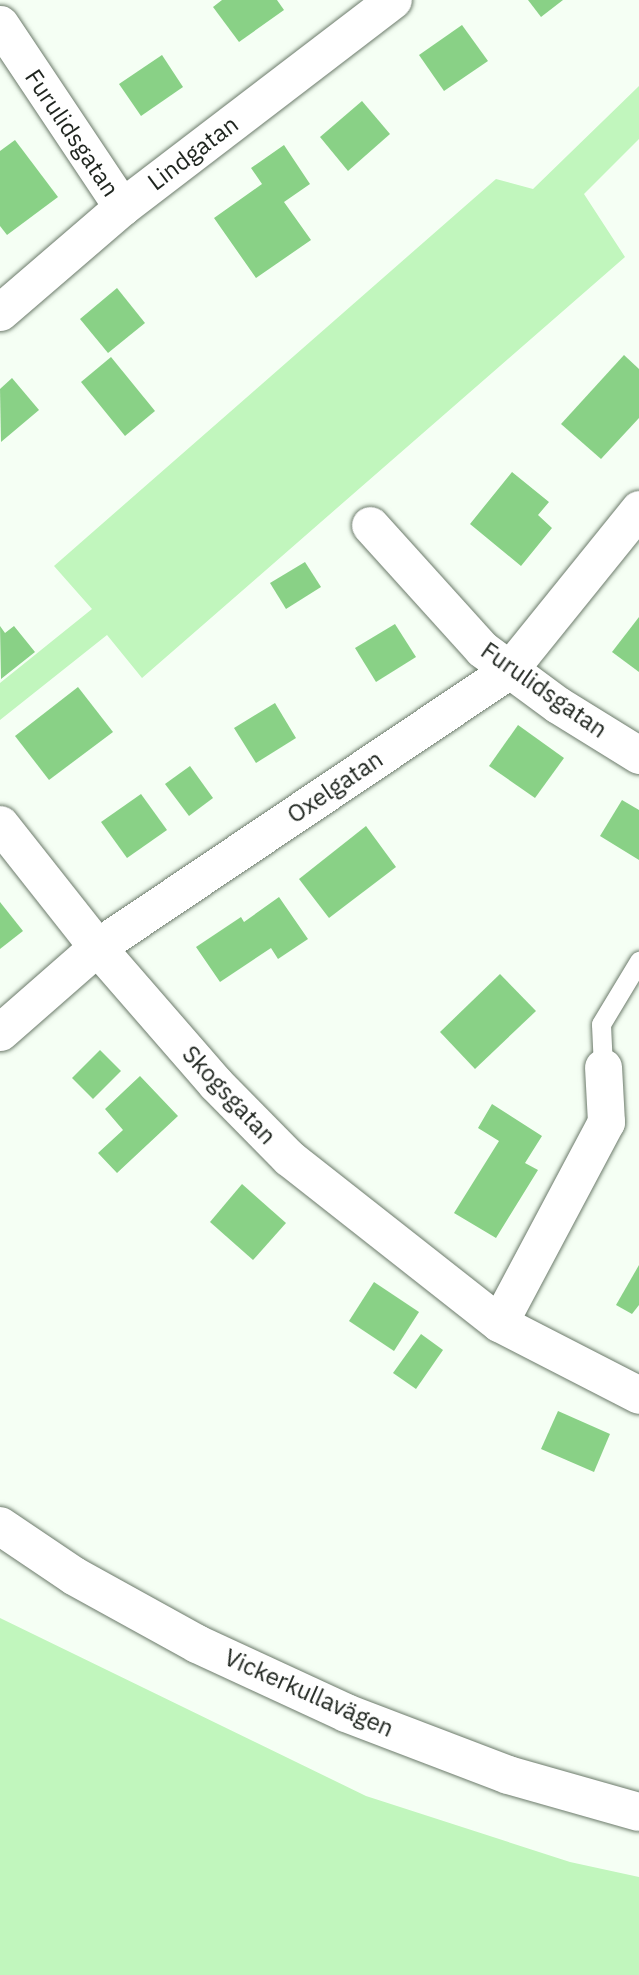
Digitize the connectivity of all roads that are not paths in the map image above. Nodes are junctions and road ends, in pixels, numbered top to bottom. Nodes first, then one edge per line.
1 (393, 0) edge
2 (0, 24) edge
3 (122, 207) junction
4 (0, 312) edge
5 (639, 509) edge
6 (370, 526) dead end
7 (509, 670) junction
8 (639, 755) edge
9 (0, 824) edge
10 (97, 947) junction
11 (639, 961) edge
12 (0, 1032) edge
13 (603, 1067) joint
14 (499, 1323) junction
15 (639, 1395) edge
16 (0, 1526) edge
17 (639, 1812) edge

1 - 3 street, Lindgatan
2 - 3 street, Furulidsgatan
3 - 4 street, Lindgatan
5 - 7 street, Oxelgatan
6 - 7 street, Furulidsgatan
7 - 8 street, Furulidsgatan
7 - 10 street, Oxelgatan
9 - 10 street, Skogsgatan
10 - 12 street, Oxelgatan
10 - 14 street, Skogsgatan
11 - 13 lane
13 - 14 street
14 - 15 street, Skogsgatan
16 - 17 main road, Vickerkullavägen

